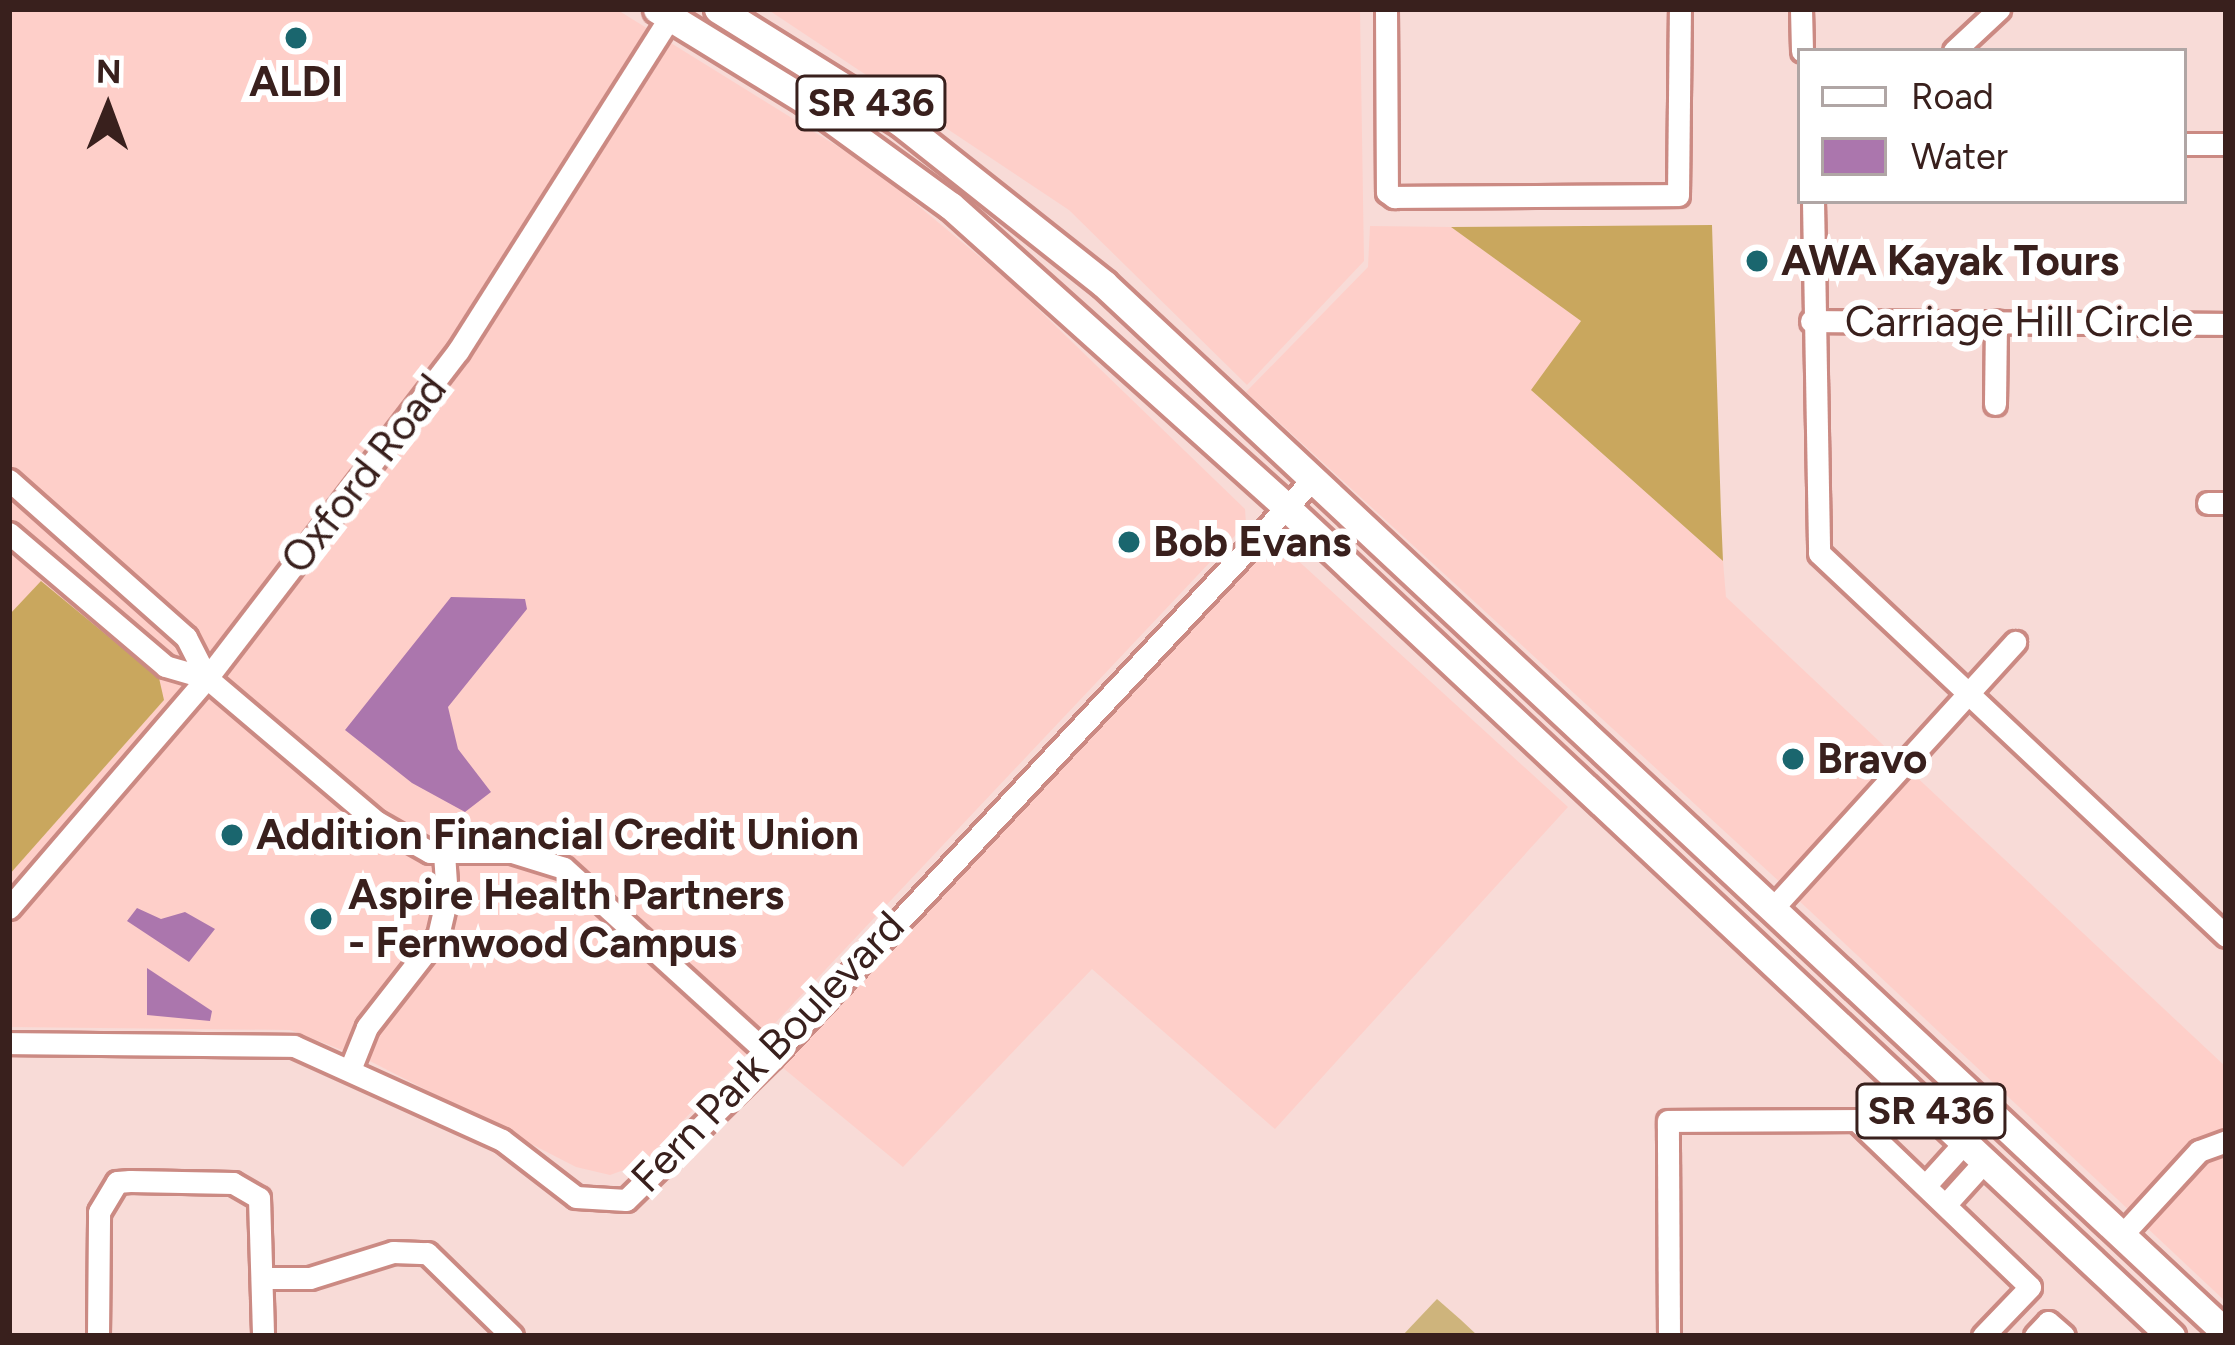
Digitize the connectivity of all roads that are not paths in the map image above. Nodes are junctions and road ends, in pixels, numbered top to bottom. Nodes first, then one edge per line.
1 (718, 9) edge
2 (1386, 9) edge
3 (1680, 9) edge
4 (1802, 9) edge
5 (1999, 9) edge
6 (667, 11) edge
7 (1802, 48) edge
8 (1957, 48) edge
9 (2187, 144) edge
10 (2226, 144) edge
11 (1813, 204) edge
12 (951, 206) junction
13 (1016, 209) junction
14 (997, 248) junction
15 (1082, 266) junction
16 (1811, 321) junction
17 (1996, 322) junction
18 (2226, 324) edge
19 (1995, 404) dead end
20 (1314, 478) junction
21 (9, 480) edge
22 (1286, 507) junction
23 (68, 532) junction
24 (9, 533) edge
25 (44, 563) junction
26 (2015, 642) dead end
27 (206, 677) junction
28 (1969, 693) junction
29 (444, 853) junction
30 (1702, 899) junction
31 (9, 908) edge
32 (1772, 908) junction
33 (2226, 936) edge
34 (1818, 950) junction
35 (1760, 951) junction
36 (9, 1043) edge
37 (772, 1057) junction
38 (351, 1067) junction
39 (2226, 1142) edge
40 (1974, 1152) junction
41 (1926, 1185) junction
42 (1946, 1204) junction
43 (2122, 1235) junction
44 (264, 1278) junction
45 (2030, 1287) junction
46 (2049, 1331) edge
47 (2226, 1333) edge
48 (98, 1336) edge
49 (263, 1336) edge
50 (512, 1336) edge
51 (1669, 1336) edge
52 (1983, 1336) edge
53 (2171, 1336) edge

1 - 13 main road, SR 436
2 - 3 street
4 - 7 street
5 - 8 street
6 - 12 main road, SR 436
6 - 27 street, Oxford Road
9 - 10 street
11 - 16 street
12 - 13 main road
12 - 14 main road, SR 436
13 - 15 main road, SR 436
14 - 15 main road
14 - 22 main road, SR 436
15 - 20 main road, SR 436
16 - 17 street, Carriage Hill Circle
16 - 28 street
17 - 18 street, Carriage Hill Circle
17 - 19 street
20 - 22 street, Fern Park Boulevard
20 - 32 main road, SR 436
21 - 23 street
22 - 30 main road, SR 436
22 - 37 street, Fern Park Boulevard
23 - 25 street
23 - 27 street
24 - 25 street
25 - 27 street
26 - 28 street
27 - 29 street
27 - 31 street, Oxford Road
28 - 32 street
28 - 33 street
29 - 37 street
29 - 38 street
30 - 32 main road
30 - 35 main road, SR 436
32 - 34 main road, SR 436
34 - 35 main road
34 - 43 main road, SR 436
35 - 40 main road, SR 436
36 - 38 street, Fern Park Boulevard
37 - 38 street, Fern Park Boulevard
39 - 43 street
40 - 41 street
40 - 42 street
40 - 53 main road, SR 436
41 - 42 street
41 - 51 street
42 - 45 street
43 - 47 main road, SR 436
44 - 48 street
44 - 49 street
44 - 50 street
45 - 46 street
45 - 52 street

